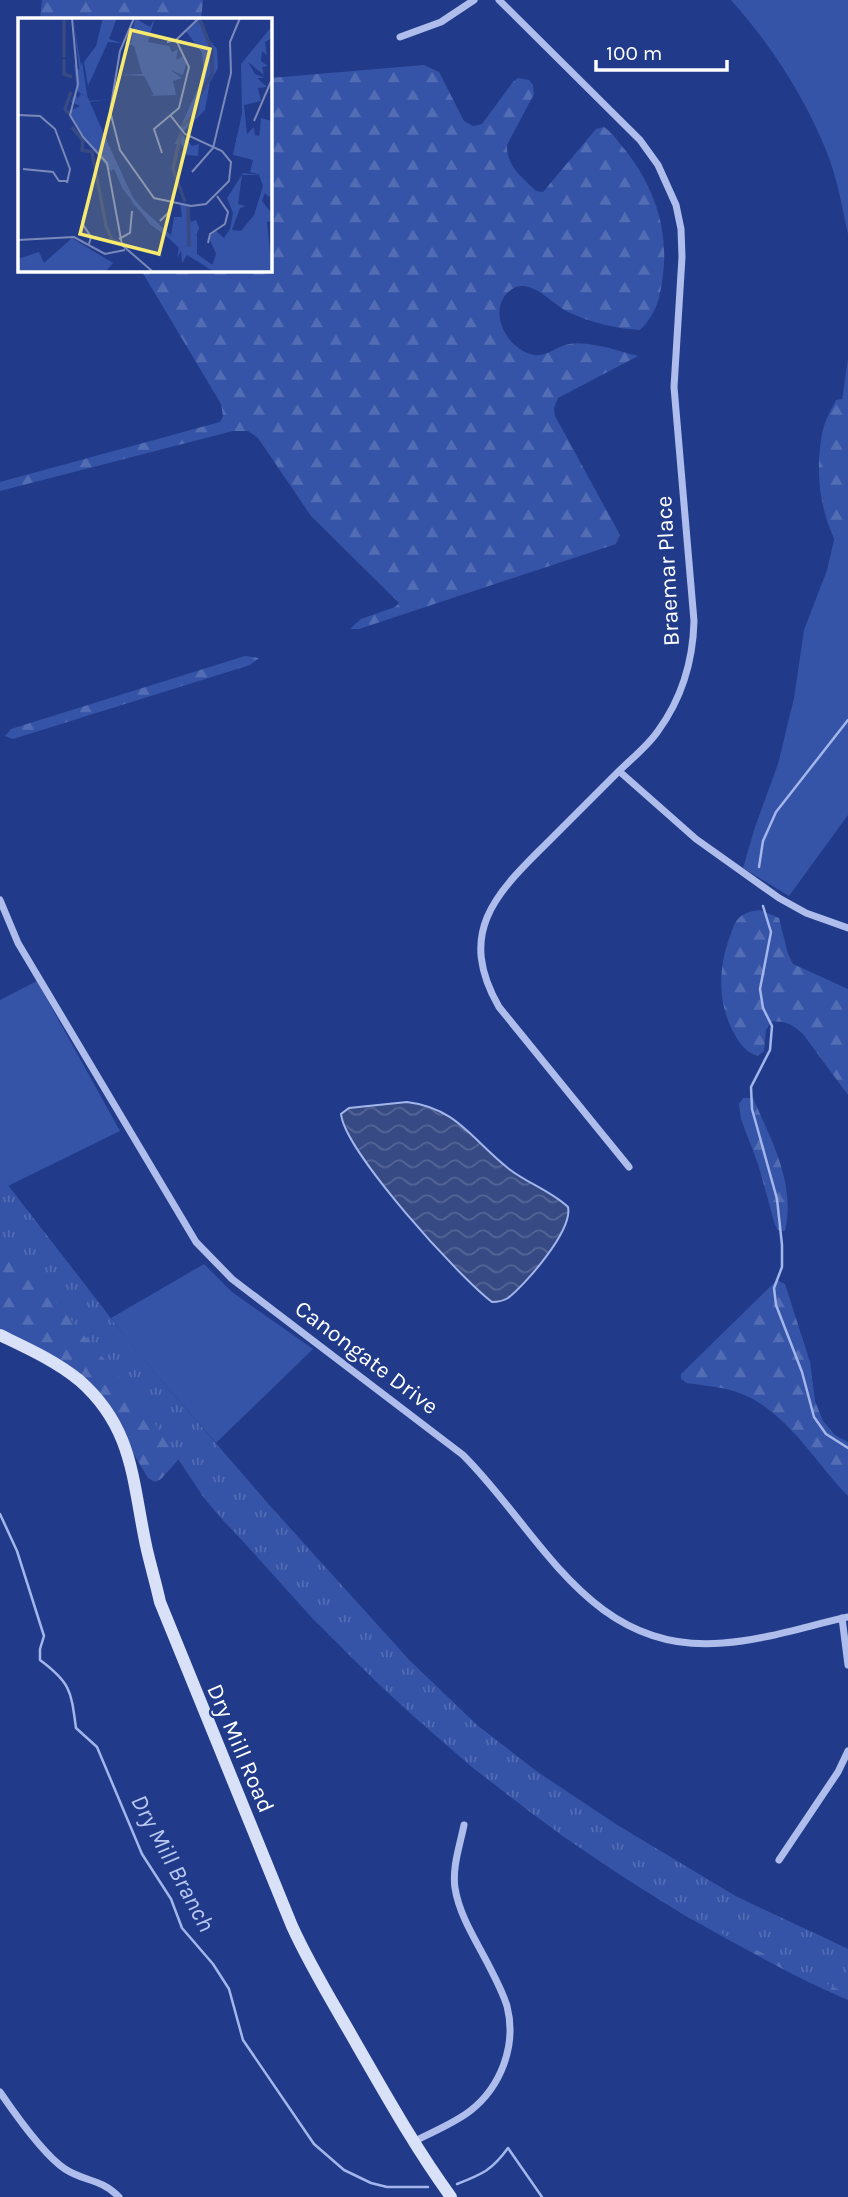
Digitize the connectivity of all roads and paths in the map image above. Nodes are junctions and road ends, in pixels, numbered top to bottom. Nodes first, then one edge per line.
1 (474, 0) edge
2 (499, 0) edge
3 (400, 37) dead end
4 (620, 771) junction
5 (0, 900) edge
6 (848, 928) edge
7 (629, 1167) dead end
8 (0, 1335) edge
9 (845, 1618) edge
10 (848, 1665) edge
11 (848, 1751) edge
12 (464, 1825) dead end
13 (779, 1860) dead end
14 (0, 2092) edge
15 (413, 2142) junction
16 (119, 2197) edge
17 (451, 2197) edge

1 - 3 street
2 - 4 street, Braemar Place
4 - 6 street
4 - 7 street, Braemar Place
5 - 9 street, Canongate Drive
8 - 15 street, Dry Mill Road
9 - 10 street
11 - 13 street
12 - 15 street
14 - 16 street
15 - 17 street, Dry Mill Road

